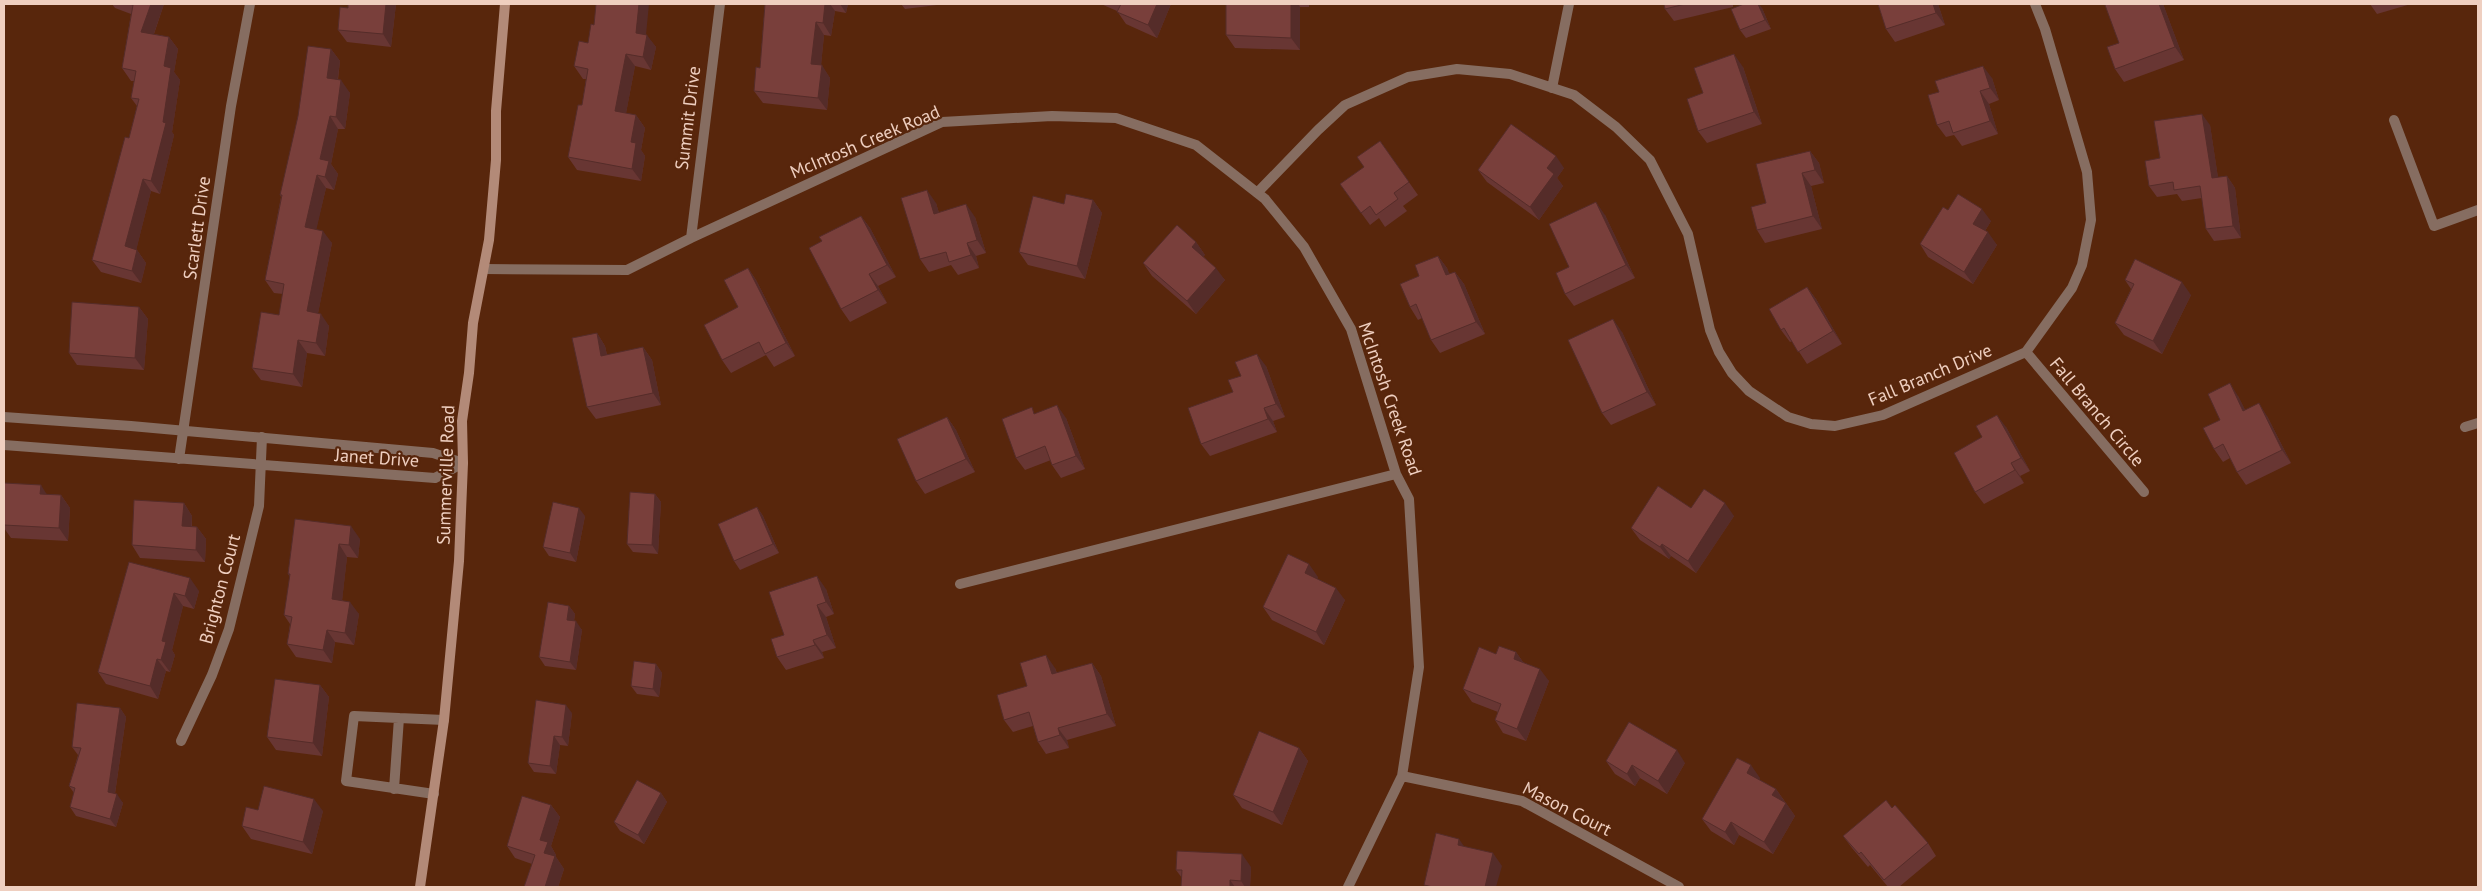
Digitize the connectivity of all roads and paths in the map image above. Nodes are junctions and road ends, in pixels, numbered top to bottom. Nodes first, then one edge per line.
1 (250, 4) edge
2 (505, 4) edge
3 (720, 4) edge
4 (1569, 4) edge
5 (2035, 4) edge
6 (1552, 88) junction
7 (2394, 120) dead end
8 (1258, 193) junction
9 (2478, 210) edge
10 (691, 238) junction
11 (484, 269) junction
12 (2026, 352) junction
13 (4, 417) edge
14 (2478, 423) edge
15 (2465, 427) dead end
16 (183, 431) junction
17 (262, 437) junction
18 (4, 445) edge
19 (179, 458) junction
20 (463, 463) junction
21 (260, 466) junction
22 (1396, 474) junction
23 (2144, 492) dead end
24 (960, 584) dead end
25 (399, 718) junction
26 (444, 720) junction
27 (181, 741) dead end
28 (1402, 776) junction
29 (394, 789) junction
30 (434, 794) junction
31 (420, 887) edge
32 (1348, 887) edge
33 (1679, 887) edge

1 - 16 street, Scarlett Drive
2 - 11 main road, Summerville Road
3 - 10 street, Summit Drive
4 - 6 street
5 - 12 street
6 - 8 street, Fall Branch Drive
6 - 12 street, Fall Branch Drive
7 - 9 street
8 - 10 street, McIntosh Creek Road
8 - 22 street, McIntosh Creek Road
10 - 11 street, McIntosh Creek Road
11 - 20 main road, Summerville Road
12 - 23 street, Fall Branch Circle
13 - 16 street, Janet Drive
14 - 15 street
16 - 17 street, Janet Drive
16 - 19 street, Scarlett Drive
17 - 20 street, Janet Drive
17 - 21 street, Brighton Court
18 - 19 street, Janet Drive
19 - 21 street, Janet Drive
20 - 21 street, Janet Drive
20 - 26 main road, Summerville Road
21 - 27 street, Brighton Court
22 - 24 street
22 - 28 street, McIntosh Creek Road
25 - 26 street
25 - 29 street
25 - 29 street
26 - 30 main road, Summerville Road
28 - 32 street, McIntosh Creek Road
28 - 33 street, Mason Court
29 - 30 street
30 - 31 main road, Summerville Road

